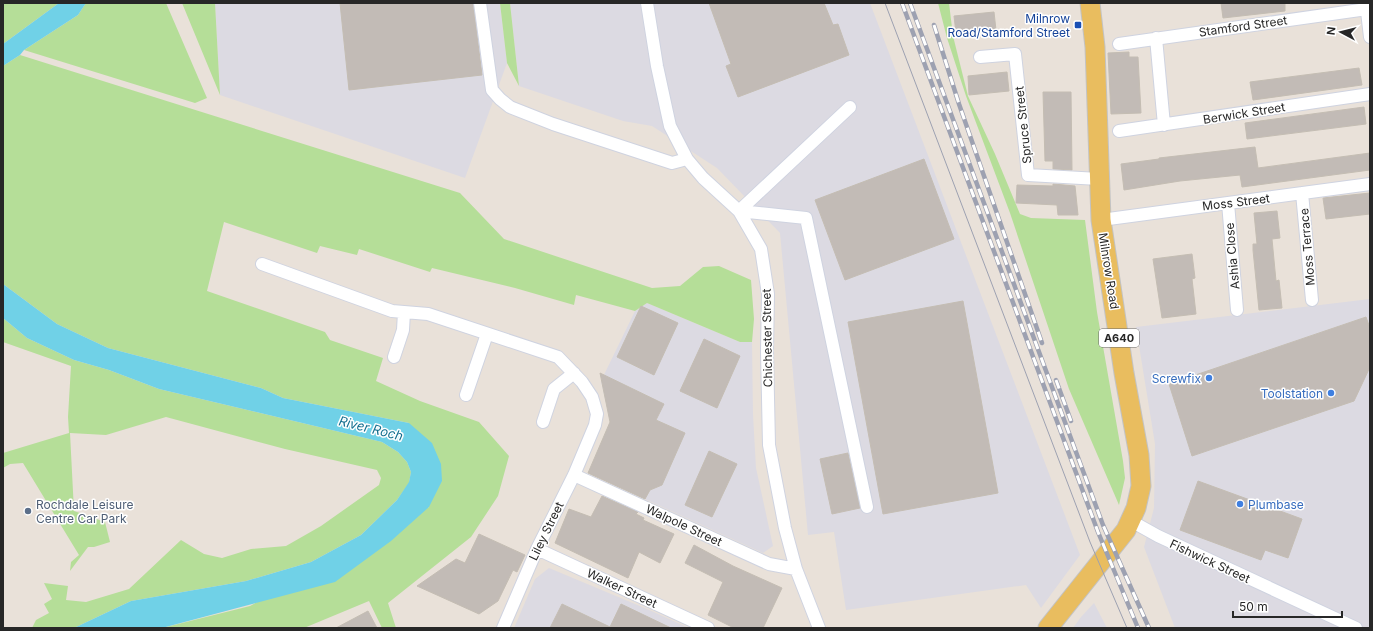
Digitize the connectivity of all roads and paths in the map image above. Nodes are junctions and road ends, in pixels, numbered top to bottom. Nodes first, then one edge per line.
1 (480, 3) edge
2 (647, 3) edge
3 (1090, 3) edge
4 (1367, 6) edge
5 (1370, 37) edge
6 (1156, 38) junction
7 (1119, 44) dead end
8 (980, 57) dead end
9 (1370, 94) edge
10 (850, 106) dead end
11 (1164, 125) junction
12 (1119, 131) dead end
13 (687, 158) junction
14 (1099, 179) junction
15 (1370, 184) edge
16 (1302, 193) junction
17 (1228, 203) junction
18 (739, 211) junction
19 (1101, 220) junction
20 (262, 264) dead end
21 (1312, 300) dead end
22 (1237, 310) dead end
23 (404, 312) junction
24 (487, 334) junction
25 (394, 357) dead end
26 (574, 373) junction
27 (466, 395) dead end
28 (543, 422) dead end
29 (574, 475) junction
30 (866, 507) dead end
31 (1131, 521) junction
32 (537, 549) junction
33 (796, 569) junction
34 (503, 628) edge
35 (708, 628) edge
36 (819, 628) edge
37 (1048, 628) edge
38 (1356, 628) edge

1 - 13 street
2 - 13 street, Chichester Street
3 - 14 main road, Milnrow Road / A640
4 - 5 street
4 - 6 street, Stamford Street
6 - 7 street, Stamford Street
6 - 11 street
8 - 14 street, Spruce Street
9 - 11 street, Berwick Street
10 - 18 street
11 - 12 street, Berwick Street
13 - 18 street, Chichester Street
14 - 19 main road, Milnrow Road / A640
15 - 16 street, Moss Street
16 - 17 street, Moss Street
16 - 21 street, Moss Terrace
17 - 19 street, Moss Street
17 - 22 street, Ashia Close
18 - 30 street
18 - 33 street, Chichester Street
19 - 31 main road, Milnrow Road / A640
20 - 23 street, Liley Street
23 - 24 street, Liley Street
23 - 25 street
24 - 26 street, Liley Street
24 - 27 street
26 - 28 street
26 - 29 street, Liley Street
29 - 32 street, Liley Street
29 - 33 street, Walpole Street
31 - 37 main road, Milnrow Road / A640
31 - 38 street, Fishwick Street
32 - 34 street, Liley Street
32 - 35 street, Walker Street
33 - 36 street, Chichester Street

